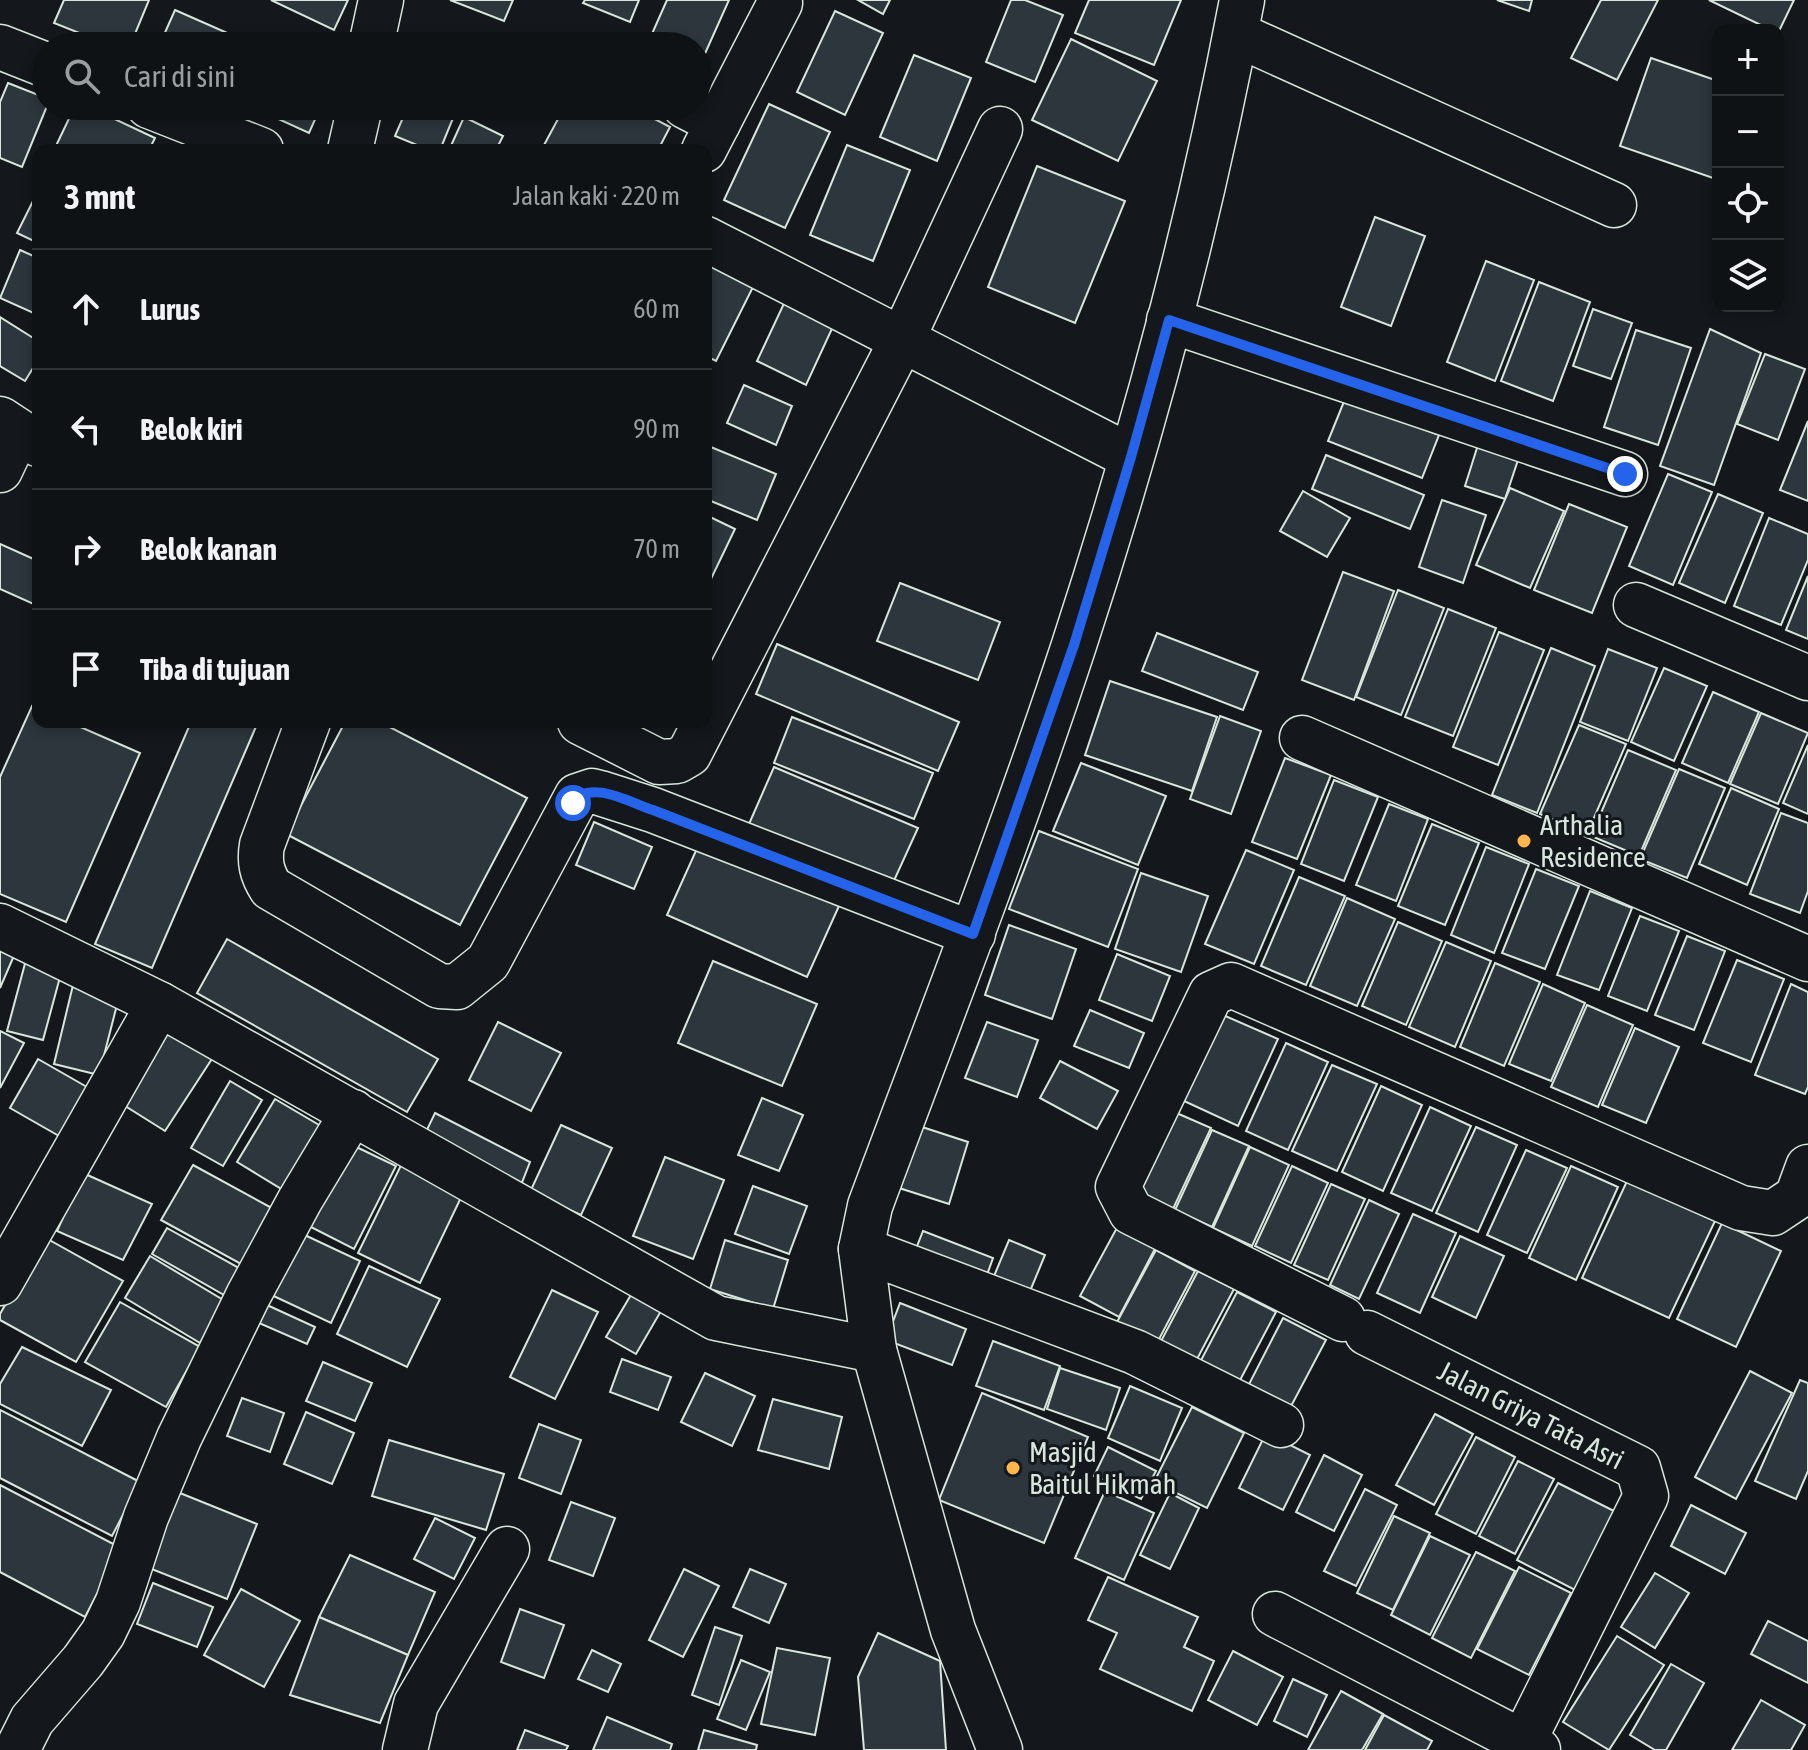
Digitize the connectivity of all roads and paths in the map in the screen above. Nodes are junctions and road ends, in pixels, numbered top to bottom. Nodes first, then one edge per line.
1 (381, 0) edge
2 (780, 3) dead end
3 (1239, 17) edge
4 (374, 32) edge
5 (0, 47) edge
6 (32, 60) edge
7 (712, 110) edge
8 (185, 120) edge
9 (357, 120) edge
10 (1000, 129) dead end
11 (246, 144) edge
12 (351, 144) edge
13 (1614, 205) dead end
14 (712, 242) edge
15 (1169, 320) junction
16 (902, 340) junction
17 (19, 432) edge
18 (1131, 457) junction
19 (0, 470) edge
20 (1625, 474) dead end
21 (1636, 605) dead end
22 (1808, 678) edge
23 (712, 709) edge
24 (306, 728) edge
25 (592, 728) edge
26 (702, 728) edge
27 (1302, 738) dead end
28 (0, 926) edge
29 (973, 934) junction
30 (1808, 959) edge
31 (159, 1004) junction
32 (353, 1112) junction
33 (1808, 1167) edge
34 (861, 1249) junction
35 (0, 1283) edge
36 (874, 1350) junction
37 (1281, 1425) dead end
38 (507, 1549) dead end
39 (1275, 1614) dead end
40 (1530, 1746) edge
41 (17, 1750) edge
42 (405, 1750) edge
43 (1000, 1750) edge

1 - 4 street
2 - 7 street
3 - 13 street
3 - 15 street
5 - 6 street
8 - 11 street
9 - 12 street
10 - 16 street
14 - 16 street
15 - 18 street
15 - 20 street
16 - 18 street
16 - 23 street
17 - 19 street
18 - 29 street
21 - 22 street
24 - 29 street
25 - 26 street
27 - 30 street
28 - 31 street
29 - 34 street
31 - 32 street
31 - 35 street
32 - 36 street
32 - 41 street
33 - 40 street, Jalan Griya Tata Asri
34 - 36 street
34 - 37 street
36 - 43 street
38 - 42 street
39 - 40 street, Jalan Griya Tata Asri

